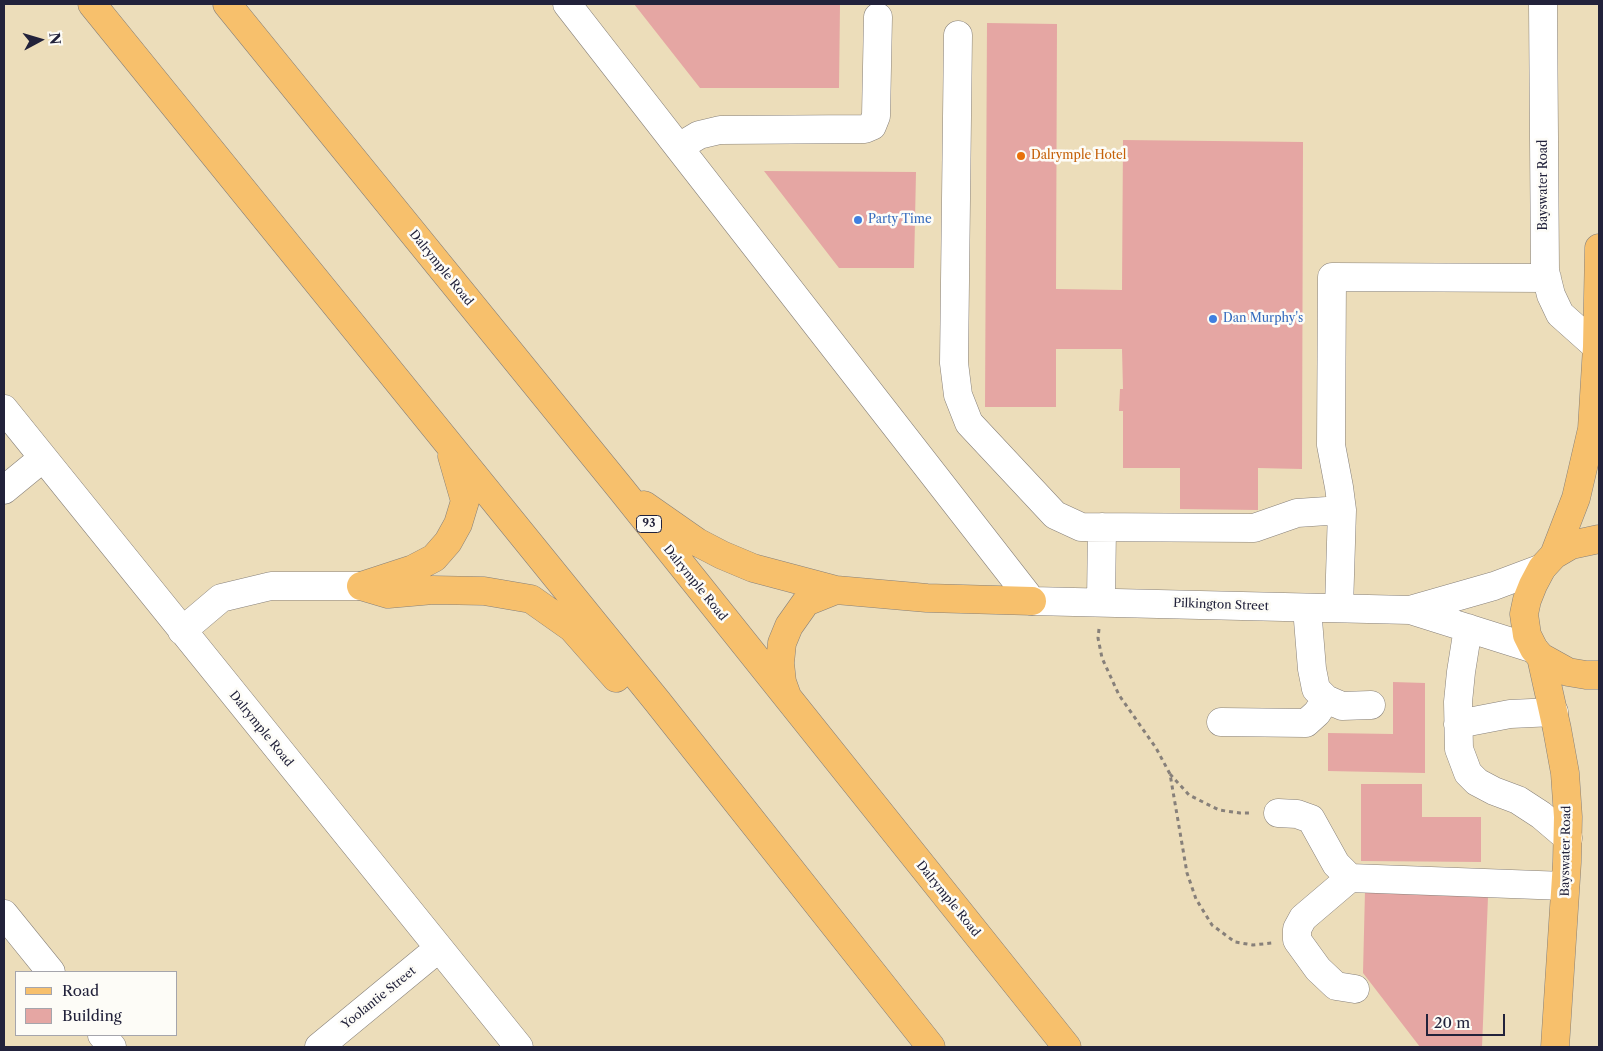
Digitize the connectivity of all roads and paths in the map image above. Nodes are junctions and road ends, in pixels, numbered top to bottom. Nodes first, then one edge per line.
1 (92, 4) edge
2 (227, 4) edge
3 (567, 4) edge
4 (1543, 4) edge
5 (878, 17) dead end
6 (958, 35) dead end
7 (679, 147) junction
8 (1599, 248) edge
9 (1546, 278) junction
10 (1597, 347) junction
11 (4, 409) edge
12 (448, 442) junction
13 (43, 458) junction
14 (620, 489) junction
15 (4, 490) edge
16 (1342, 510) junction
17 (1102, 527) junction
18 (1599, 539) edge
19 (1548, 561) junction
20 (361, 586) junction
21 (836, 590) junction
22 (1032, 601) junction
23 (1101, 602) junction
24 (1307, 608) junction
25 (1339, 608) junction
26 (1410, 610) junction
27 (1468, 628) junction
28 (182, 631) junction
29 (1537, 653) junction
30 (1599, 675) edge
31 (1326, 699) junction
32 (788, 700) junction
33 (657, 701) junction
34 (1372, 705) dead end
35 (1554, 712) junction
36 (1221, 722) dead end
37 (1458, 724) junction
38 (1170, 774) junction
39 (1278, 813) joint
40 (1568, 838) junction
41 (1350, 878) junction
42 (1565, 886) junction
43 (4, 914) edge
44 (1296, 929) junction
45 (439, 948) junction
46 (50, 971) edge
47 (1355, 989) dead end
48 (103, 1036) edge
49 (112, 1047) edge
50 (319, 1047) edge
51 (519, 1047) edge
52 (931, 1047) edge
53 (1067, 1047) edge
54 (1555, 1047) edge

1 - 12 main road
2 - 14 main road, Dalrymple Road / 93
3 - 7 street
4 - 9 street, Bayswater Road
5 - 7 street
6 - 17 street
7 - 22 street
8 - 10 main road
9 - 10 street, Bayswater Road
9 - 16 street
10 - 19 main road
11 - 13 street, Dalrymple Road
12 - 20 main road
12 - 33 main road
13 - 15 street
13 - 28 street, Dalrymple Road
14 - 21 main road
14 - 32 main road, Dalrymple Road / 93
16 - 17 street
16 - 25 street
17 - 23 street
18 - 19 main road
19 - 26 street, Pilkington Street
19 - 29 main road, Bayswater Road
20 - 28 street
20 - 33 main road
21 - 22 main road
21 - 32 main road
22 - 23 street, Pilkington Street
23 - 24 street, Pilkington Street
23 - 38 path
24 - 25 street, Pilkington Street
24 - 31 street
25 - 26 street, Pilkington Street
26 - 27 street, Pilkington Street
27 - 29 street, Pilkington Street
27 - 37 street
28 - 45 street, Dalrymple Road
29 - 30 main road
29 - 35 main road, Bayswater Road
31 - 34 street
31 - 36 street
32 - 53 main road, Dalrymple Road / 93
33 - 52 main road
35 - 37 street
35 - 40 main road, Bayswater Road
37 - 40 street
38 - 39 path
38 - 44 path
39 - 41 street
40 - 42 main road, Bayswater Road
41 - 42 street
41 - 44 street
42 - 54 main road, Bayswater Road
43 - 46 street
44 - 47 street
45 - 50 street, Yoolantie Street
45 - 51 street, Dalrymple Road
48 - 49 street

